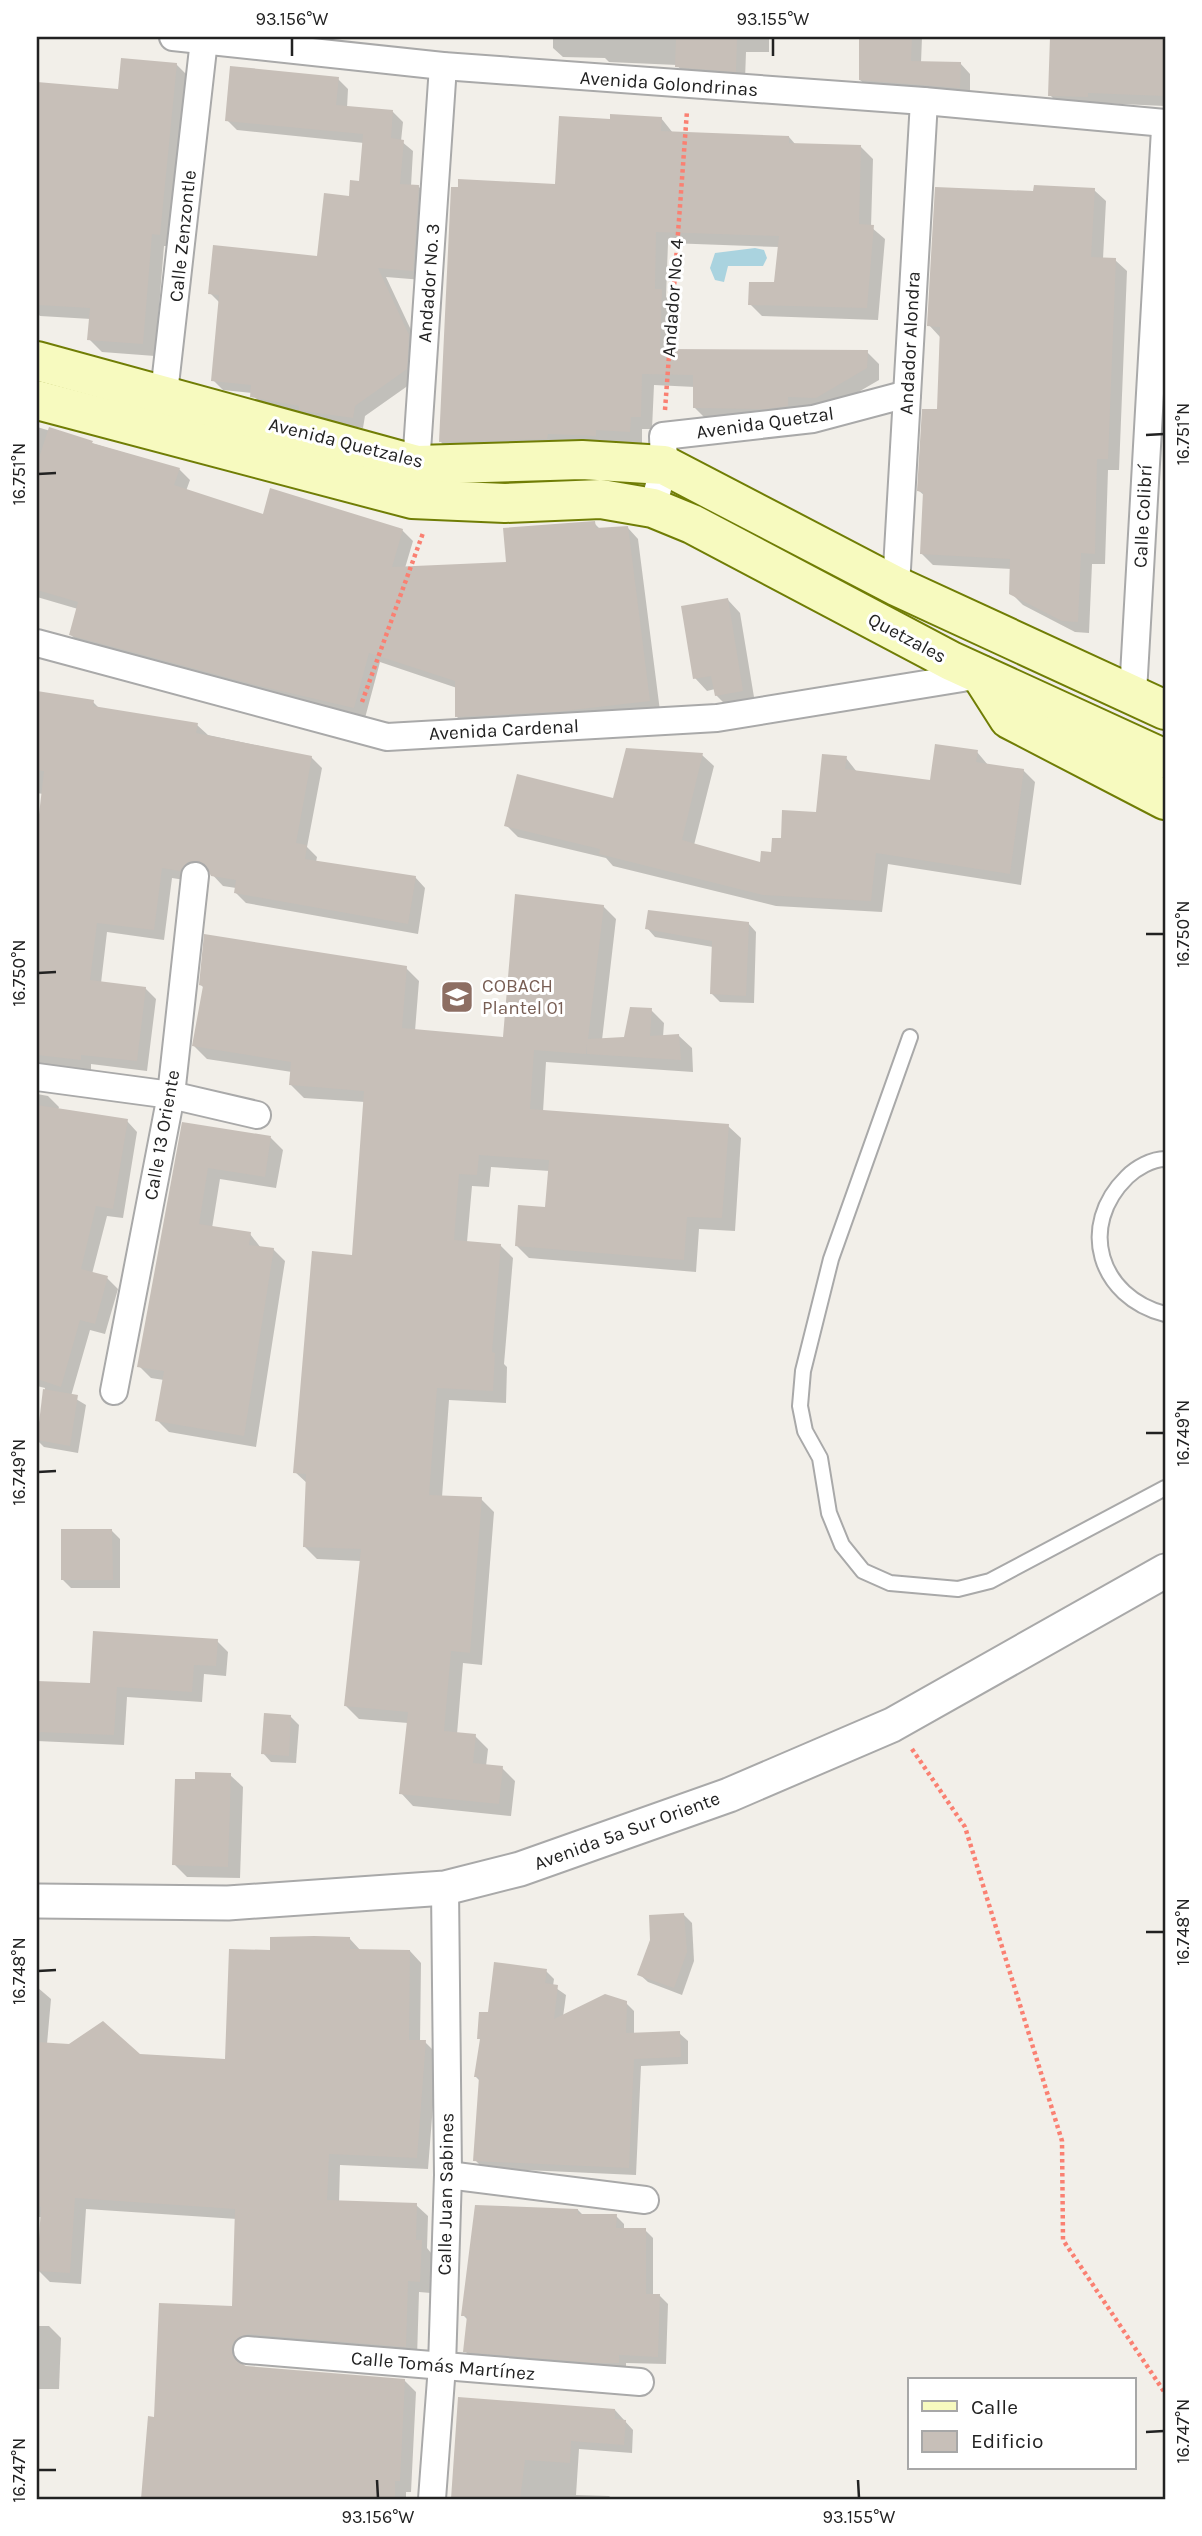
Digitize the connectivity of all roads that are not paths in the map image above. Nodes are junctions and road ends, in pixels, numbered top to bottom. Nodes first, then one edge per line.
1 (173, 37) edge
2 (204, 40) junction
3 (443, 66) junction
4 (924, 101) junction
5 (1165, 123) edge
6 (1165, 129) edge
7 (37, 361) edge
8 (907, 394) junction
9 (37, 400) edge
10 (161, 414) junction
11 (663, 451) junction
12 (418, 499) junction
13 (653, 508) junction
14 (896, 586) junction
15 (37, 643) edge
16 (981, 675) junction
17 (1149, 702) edge
18 (1165, 759) edge
19 (1165, 800) edge
20 (195, 876) dead end
21 (910, 1037) dead end
22 (37, 1077) edge
23 (171, 1095) junction
24 (257, 1115) dead end
25 (1165, 1158) edge
26 (1165, 1314) edge
27 (114, 1391) dead end
28 (1165, 1488) edge
29 (1165, 1572) edge
30 (445, 1888) junction
31 (37, 1901) edge
32 (448, 2175) junction
33 (645, 2200) dead end
34 (247, 2350) dead end
35 (442, 2366) junction
36 (639, 2382) dead end
37 (432, 2499) edge

1 - 2 street, Avenida Golondrinas
2 - 3 street, Avenida Golondrinas
2 - 10 street, Calle Zenzontle
3 - 4 street, Avenida Golondrinas
3 - 12 street, Andador No. 3
4 - 5 street, Avenida Golondrinas
4 - 8 street, Andador Alondra
6 - 17 street, Calle Colibrí
7 - 10 main road, Avenida Quetzales
8 - 11 street, Avenida Quetzal
8 - 14 street, Andador Alondra
9 - 10 main road, Avenida Quetzales
10 - 12 main road, Avenida Quetzales
11 - 12 main road, Avenida Quetzales
11 - 13 street
11 - 14 main road
12 - 13 main road, Avenida Quetzales
13 - 16 main road, Quetzales
14 - 17 main road
15 - 16 street, Avenida Cardenal
16 - 18 main road, Quetzales
16 - 19 main road
20 - 23 street, Calle 13 Oriente
21 - 28 lane
22 - 23 street
23 - 24 street
23 - 27 street, Calle 13 Oriente
25 - 26 lane
29 - 30 street, Avenida 5a Sur Oriente
30 - 31 street, Avenida 5a Sur Oriente
30 - 32 street, Calle Juan Sabines
32 - 33 street
32 - 35 street, Calle Juan Sabines
34 - 35 street, Calle Tomás Martínez
35 - 36 street, Calle Tomás Martínez
35 - 37 street, Calle Juan Sabines

